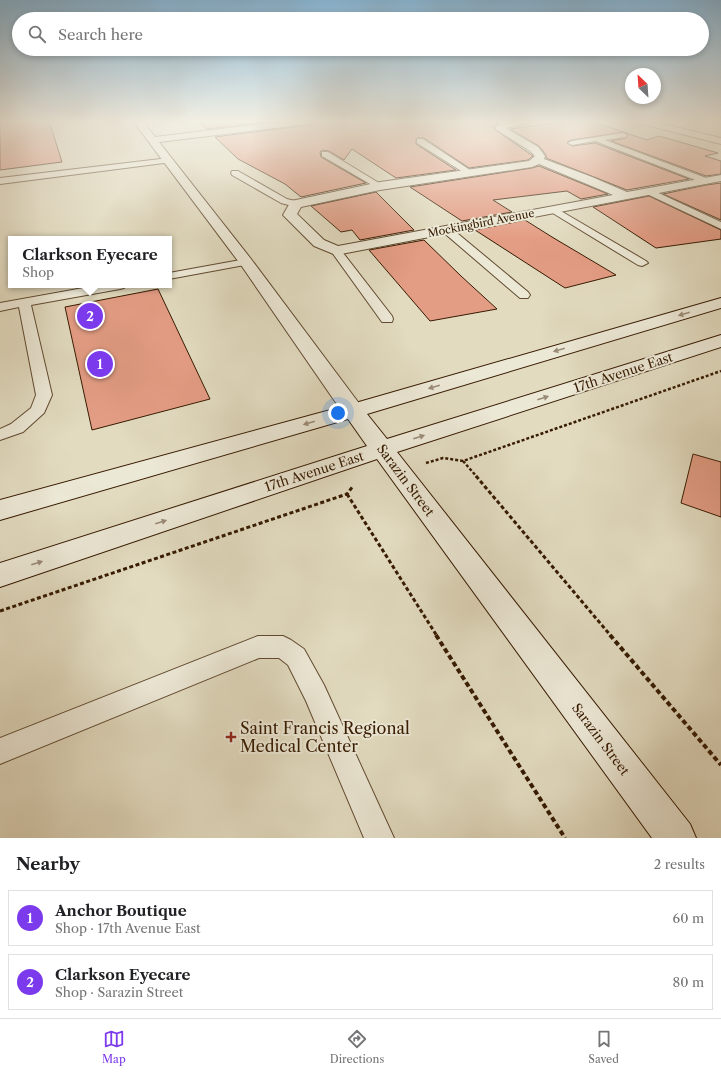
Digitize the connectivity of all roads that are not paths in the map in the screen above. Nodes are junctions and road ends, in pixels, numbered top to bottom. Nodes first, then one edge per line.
1 (169, 160) joint
2 (335, 160) edge
3 (450, 160) edge
4 (538, 160) joint
5 (651, 160) edge
6 (469, 172) junction
7 (235, 173) dead end
8 (721, 178) edge
9 (0, 181) edge
10 (706, 181) junction
11 (380, 186) junction
12 (650, 192) junction
13 (626, 196) junction
14 (296, 204) junction
15 (554, 210) junction
16 (721, 226) edge
17 (447, 230) junction
18 (336, 251) junction
19 (246, 262) junction
20 (642, 263) dead end
21 (172, 275) edge
22 (104, 288) edge
23 (524, 294) dead end
24 (24, 303) junction
25 (721, 303) edge
26 (0, 307) edge
27 (387, 319) dead end
28 (721, 341) edge
29 (353, 411) junction
30 (0, 435) edge
31 (391, 460) junction
32 (0, 510) edge
33 (0, 575) edge
34 (0, 751) edge
35 (379, 838) edge
36 (676, 838) edge

1 - 9 lane
1 - 19 street, Sarazin Street
2 - 11 lane
3 - 6 lane
4 - 6 street
4 - 13 street
5 - 10 lane
6 - 11 street
7 - 14 lane
8 - 10 street, Mockingbird Avenue
10 - 12 street, Mockingbird Avenue
11 - 14 street
12 - 13 street, Mockingbird Avenue
12 - 16 lane
13 - 15 street, Mockingbird Avenue
14 - 18 street
15 - 17 street, Mockingbird Avenue
15 - 20 lane
17 - 18 street, Mockingbird Avenue
17 - 23 lane
18 - 27 lane
19 - 21 lane
19 - 29 street, Sarazin Street
22 - 24 lane
24 - 26 lane
24 - 30 lane
25 -> 29 street
31 -> 28 street, 17th Avenue East
29 - 31 street, Sarazin Street
29 -> 32 street
33 -> 31 street, 17th Avenue East
31 - 36 street, Sarazin Street
34 - 35 lane

